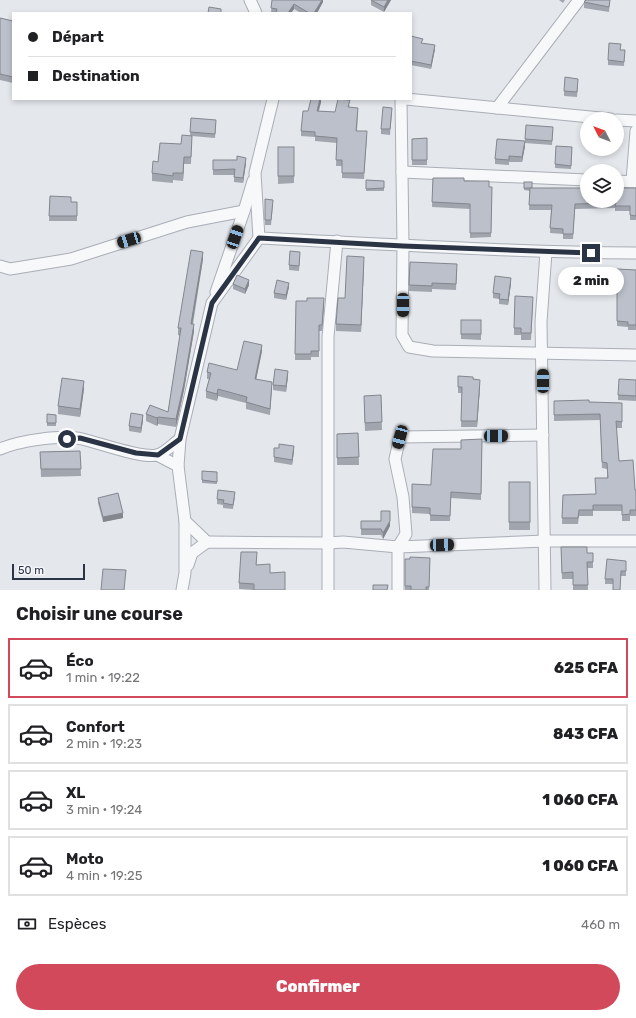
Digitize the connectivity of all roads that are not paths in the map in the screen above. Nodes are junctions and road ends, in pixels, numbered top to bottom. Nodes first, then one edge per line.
1 (579, 0) edge
2 (248, 1) edge
3 (255, 12) edge
4 (273, 100) edge
5 (401, 100) edge
6 (412, 100) edge
7 (497, 108) junction
8 (580, 116) edge
9 (624, 121) edge
10 (636, 122) edge
11 (636, 131) edge
12 (402, 172) junction
13 (255, 173) junction
14 (580, 180) edge
15 (634, 181) edge
16 (244, 211) junction
17 (259, 238) junction
18 (337, 241) junction
19 (403, 246) junction
20 (546, 252) junction
21 (636, 253) edge
22 (0, 266) edge
23 (212, 303) junction
24 (543, 354) junction
25 (636, 354) edge
26 (543, 435) junction
27 (180, 439) junction
28 (0, 449) edge
29 (158, 455) junction
30 (178, 466) junction
31 (185, 521) junction
32 (545, 541) junction
33 (636, 541) edge
34 (207, 542) junction
35 (328, 543) junction
36 (398, 547) junction
37 (185, 573) junction
38 (182, 590) edge
39 (328, 590) edge
40 (398, 590) edge
41 (545, 590) edge

1 - 7 street
2 - 3 street
4 - 13 street
5 - 12 street
6 - 7 street
7 - 8 street
9 - 10 street
11 - 15 street
12 - 14 street
12 - 19 street
13 - 16 street
13 - 17 street
16 - 22 street
16 - 23 street
17 - 18 street
17 - 23 street
18 - 19 street
18 - 35 street
19 - 20 street
19 - 24 street
20 - 21 street
20 - 24 street
23 - 27 street
24 - 25 street
24 - 26 street
26 - 32 street
26 - 36 street
27 - 29 street
27 - 30 street
28 - 29 street
29 - 30 street
30 - 31 street
31 - 34 street
31 - 37 street
32 - 33 street
32 - 36 street
32 - 41 street
34 - 35 street
34 - 37 street
35 - 36 street
35 - 39 street
36 - 40 street
37 - 38 street

